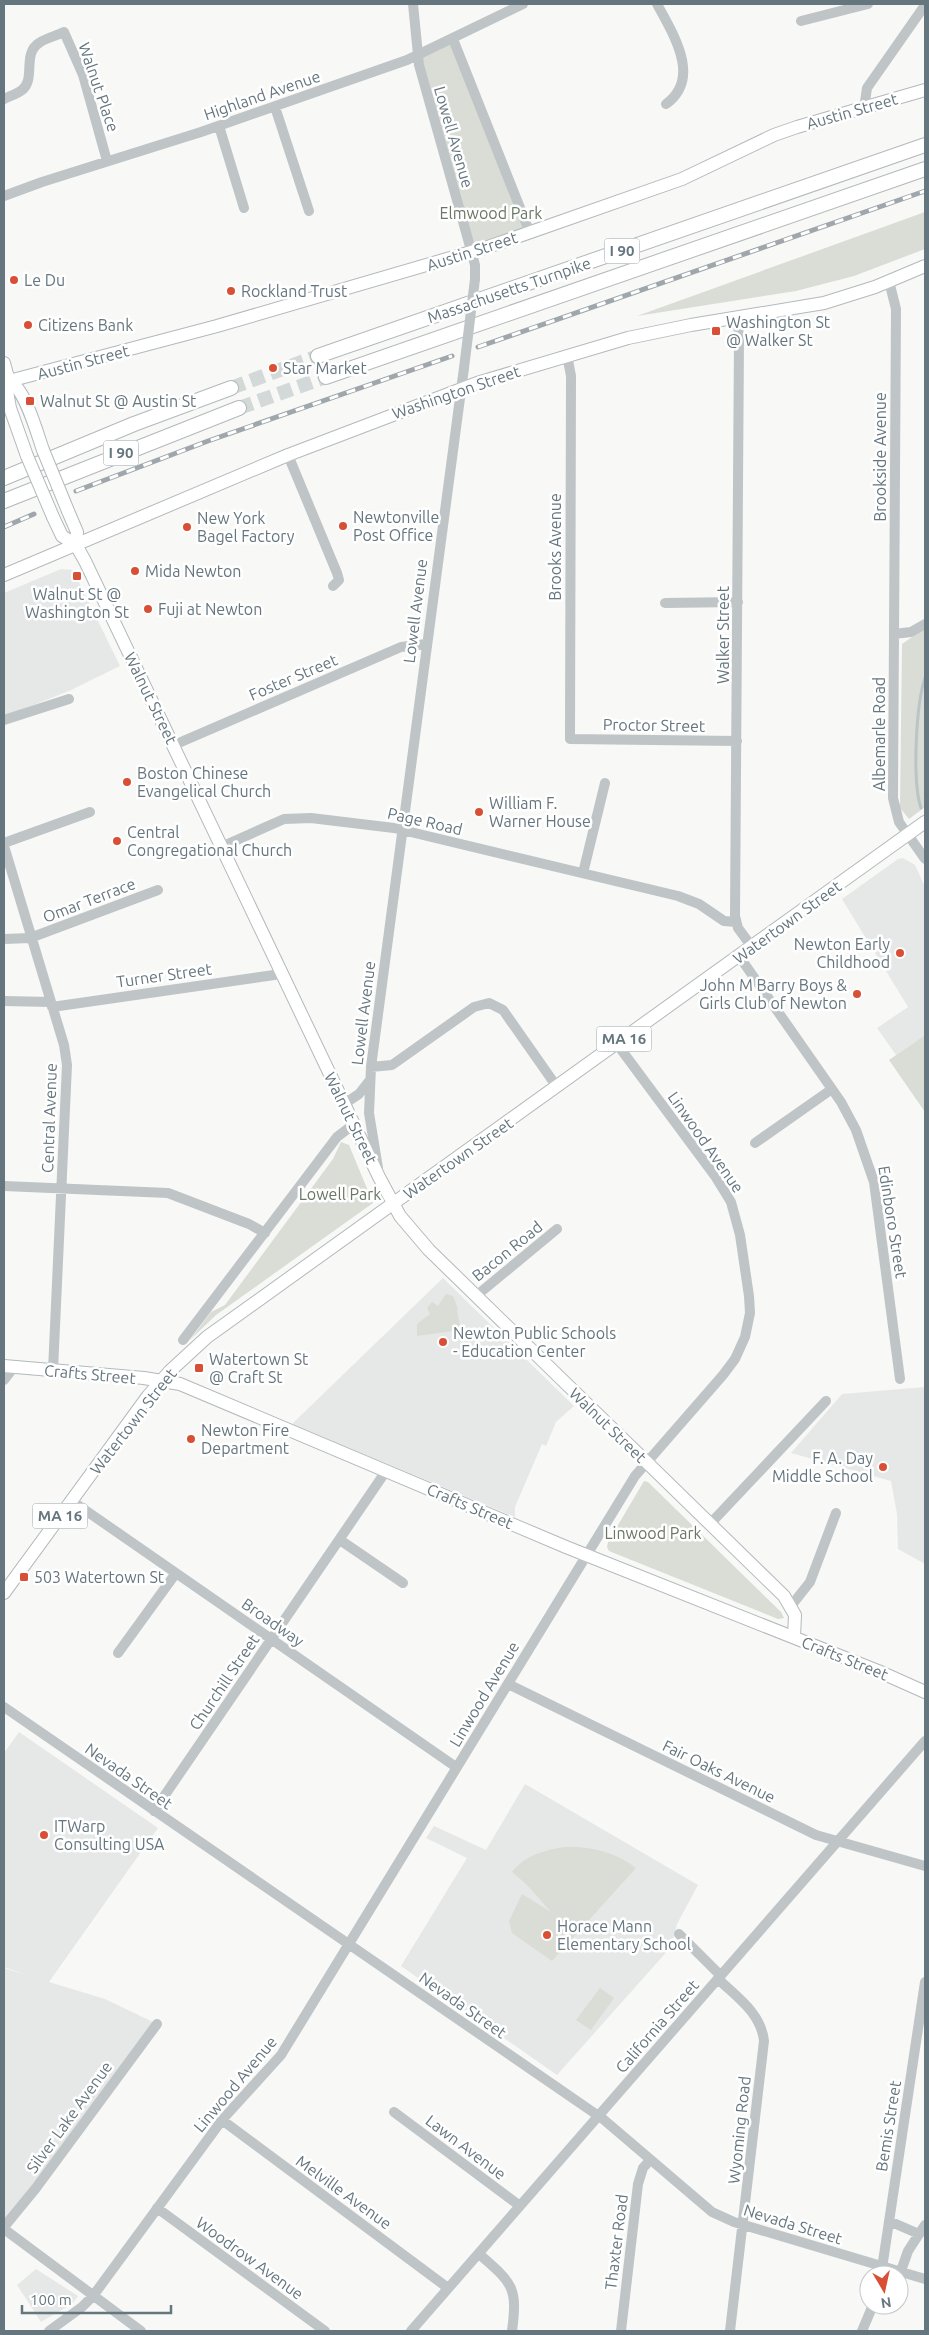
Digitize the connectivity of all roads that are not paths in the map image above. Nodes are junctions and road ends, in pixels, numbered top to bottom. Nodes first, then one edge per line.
1 (413, 4) edge
2 (523, 4) edge
3 (657, 4) edge
4 (868, 4) edge
5 (925, 5) edge
6 (801, 21) dead end
7 (453, 39) junction
8 (417, 56) junction
9 (925, 90) edge
10 (4, 99) edge
11 (666, 104) dead end
12 (275, 107) junction
13 (864, 108) junction
14 (219, 126) junction
15 (925, 145) edge
16 (108, 161) junction
17 (925, 169) edge
18 (4, 196) edge
19 (244, 208) dead end
20 (309, 211) dead end
21 (530, 233) junction
22 (472, 252) junction
23 (925, 266) edge
24 (889, 281) junction
25 (738, 318) junction
26 (567, 355) junction
27 (318, 356) tunnel mouth
28 (4, 364) edge
29 (326, 377) tunnel mouth
30 (9, 381) junction
31 (231, 388) tunnel mouth
32 (460, 389) junction
33 (239, 408) tunnel mouth
34 (8, 419) edge
35 (43, 450) junction
36 (288, 455) junction
37 (4, 478) edge
38 (4, 501) edge
39 (76, 545) junction
40 (4, 576) edge
41 (333, 586) dead end
42 (664, 602) dead end
43 (738, 602) junction
44 (925, 624) edge
45 (894, 634) junction
46 (426, 644) junction
47 (69, 699) dead end
48 (4, 720) edge
49 (570, 739) joint
50 (737, 741) junction
51 (174, 745) junction
52 (605, 783) dead end
53 (90, 812) dead end
54 (925, 822) edge
55 (402, 830) junction
56 (907, 835) junction
57 (4, 843) edge
58 (4, 846) edge
59 (221, 847) junction
60 (925, 859) edge
61 (583, 873) junction
62 (158, 890) dead end
63 (736, 922) junction
64 (30, 938) junction
65 (4, 939) edge
66 (752, 947) junction
67 (739, 956) junction
68 (281, 974) junction
69 (4, 1001) edge
70 (51, 1004) junction
71 (617, 1044) junction
72 (371, 1067) junction
73 (370, 1079) junction
74 (557, 1087) junction
75 (832, 1088) junction
76 (344, 1104) junction
77 (354, 1124) junction
78 (755, 1143) dead end
79 (379, 1177) junction
80 (4, 1186) edge
81 (62, 1189) junction
82 (393, 1204) junction
83 (557, 1230) dead end
84 (265, 1233) junction
85 (476, 1296) junction
86 (183, 1340) dead end
87 (9, 1366) edge
88 (53, 1370) junction
89 (900, 1379) dead end
90 (4, 1380) edge
91 (161, 1380) junction
92 (826, 1401) dead end
93 (646, 1461) junction
94 (386, 1471) junction
95 (72, 1501) junction
96 (836, 1513) dead end
97 (710, 1524) junction
98 (340, 1540) junction
99 (586, 1555) junction
100 (176, 1573) junction
101 (403, 1583) dead end
102 (4, 1593) edge
103 (791, 1606) junction
104 (794, 1638) junction
105 (272, 1639) junction
106 (118, 1653) dead end
107 (508, 1684) junction
108 (925, 1692) edge
109 (4, 1707) edge
110 (925, 1741) edge
111 (456, 1767) junction
112 (154, 1811) junction
113 (837, 1842) junction
114 (925, 1866) edge
115 (679, 1934) dead end
116 (349, 1944) junction
117 (719, 1978) junction
118 (925, 1982) edge
119 (157, 2024) dead end
120 (394, 2112) dead end
121 (599, 2116) junction
122 (222, 2120) junction
123 (650, 2160) junction
124 (520, 2206) junction
125 (157, 2208) junction
126 (889, 2221) junction
127 (744, 2225) junction
128 (925, 2225) edge
129 (4, 2228) edge
130 (919, 2234) junction
131 (479, 2254) junction
132 (867, 2265) edge
133 (883, 2265) edge
134 (903, 2265) edge
135 (909, 2274) edge
136 (925, 2279) edge
137 (448, 2288) junction
138 (93, 2296) junction
139 (869, 2315) edge
140 (49, 2331) edge
141 (141, 2331) edge
142 (324, 2331) edge
143 (411, 2331) edge
144 (512, 2331) edge
145 (621, 2331) edge
146 (730, 2331) edge
147 (862, 2331) edge

1 - 8 street, Lowell Avenue
2 - 7 street, Highland Avenue
3 - 11 street
4 - 6 street
5 - 13 street
7 - 8 street, Highland Avenue
7 - 21 street
8 - 12 street, Highland Avenue
8 - 22 street, Lowell Avenue
9 - 13 main road, Austin Street
10 - 16 street, Walnut Place
12 - 14 street, Highland Avenue
12 - 20 street
13 - 21 main road, Austin Street
14 - 16 street, Highland Avenue
14 - 19 street
15 - 27 highway, Massachusetts Turnpike / I 90
16 - 18 street, Highland Avenue
17 - 29 highway, Massachusetts Turnpike / I 90
21 - 22 main road, Austin Street
22 - 30 main road, Austin Street
22 - 32 street, Lowell Avenue, bridge
23 - 24 main road, Washington Street
24 - 25 main road, Washington Street
24 - 45 street, Brookside Avenue
25 - 26 main road, Washington Street
25 - 43 street, Walker Street
26 - 32 main road, Washington Street
26 - 49 street, Brooks Avenue
28 - 30 main road, Walnut Street
30 - 34 main road, Walnut Street
30 - 35 main road, Walnut Street
31 - 37 highway, I 90
32 - 36 main road, Washington Street
32 - 46 street, Lowell Avenue
33 - 38 highway, I 90
34 - 35 main road
34 - 39 main road, Walnut Street, bridge
35 - 39 main road, Walnut Street, bridge
36 - 39 main road, Washington Street
36 - 41 street
39 - 40 main road, Washington Street
39 - 51 main road, Walnut Street
42 - 43 street
43 - 50 street, Walker Street
44 - 45 street
45 - 56 street, Albemarle Road
46 - 51 street, Foster Street
46 - 55 street, Lowell Avenue
47 - 48 street
49 - 50 street, Proctor Street
50 - 63 street, Walker Street
51 - 59 main road, Walnut Street
52 - 61 street
53 - 57 street
54 - 56 main road, Watertown Street / MA 16
55 - 59 street, Page Road
55 - 61 street, Page Road
55 - 72 street, Lowell Avenue
56 - 60 street, Albemarle Road
56 - 66 main road, Watertown Street / MA 16
58 - 64 street, Central Avenue
59 - 68 main road, Walnut Street
61 - 63 street, Page Road
62 - 64 street, Omar Terrace
63 - 66 street
64 - 65 street, Omar Terrace
64 - 70 street, Central Avenue
66 - 67 main road, Watertown Street / MA 16
67 - 71 main road, Watertown Street / MA 16
67 - 75 street, Edinboro Street
68 - 70 street, Turner Street
68 - 76 main road, Walnut Street
69 - 70 street, Turner Street
70 - 81 street, Central Avenue
71 - 74 main road, Watertown Street / MA 16
71 - 93 street, Linwood Avenue
72 - 73 street, Lowell Avenue
72 - 74 street
73 - 76 street, Lowell Avenue
73 - 79 street, Lowell Avenue
74 - 82 main road, Watertown Street / MA 16
75 - 78 street
75 - 89 street, Edinboro Street
76 - 77 main road, Walnut Street
77 - 79 main road, Walnut Street
77 - 84 street
79 - 82 main road, Walnut Street
80 - 81 street
81 - 84 street
81 - 88 street, Central Avenue
82 - 85 main road, Walnut Street
82 - 91 main road, Watertown Street / MA 16
83 - 85 street, Bacon Road
84 - 86 street
85 - 93 main road, Walnut Street
87 - 88 main road, Crafts Street
87 - 90 street
88 - 91 main road, Crafts Street
91 - 94 main road, Crafts Street
91 - 95 main road, Watertown Street / MA 16
92 - 97 street
93 - 97 main road, Walnut Street
93 - 99 street, Linwood Avenue
94 - 98 street, Churchill Street
94 - 99 main road, Crafts Street
95 - 100 street, Broadway
95 - 102 main road, Watertown Street / MA 16
96 - 103 street
97 - 103 main road, Walnut Street
98 - 101 street
98 - 105 street, Churchill Street
99 - 104 main road, Crafts Street
99 - 107 street, Linwood Avenue
100 - 105 street, Broadway
100 - 106 street
103 - 104 main road
104 - 108 main road, Crafts Street
105 - 111 street, Broadway
105 - 112 street, Churchill Street
107 - 111 street, Linwood Avenue
107 - 113 street, Fair Oaks Avenue
109 - 112 street, Nevada Street
110 - 113 street, California Street
111 - 116 street, Linwood Avenue
112 - 116 street, Nevada Street
113 - 114 street, Fair Oaks Avenue
113 - 117 street, California Street
115 - 117 street, Wyoming Road
116 - 121 street, Nevada Street
116 - 122 street, Linwood Avenue
117 - 121 street, California Street
117 - 127 street, Wyoming Road
118 - 126 street, Bemis Street
119 - 129 street, Silver Lake Avenue
120 - 124 street, Lawn Avenue
121 - 123 street, Nevada Street
121 - 124 street, California Street
122 - 125 street, Linwood Avenue
122 - 137 street, Melville Avenue
123 - 127 street, Nevada Street
123 - 145 street, Thaxter Road
124 - 131 street, California Street
125 - 138 street, Linwood Avenue
125 - 142 street, Woodrow Avenue
126 - 130 street
126 - 133 street, Bemis Street
127 - 132 street, Nevada Street
127 - 146 street, Wyoming Road
128 - 130 street
129 - 138 street
130 - 134 street
131 - 137 street, California Street
131 - 144 street
135 - 136 street, Nevada Street
137 - 143 street, California Street
138 - 140 street, Linwood Avenue
138 - 141 street
139 - 147 street

